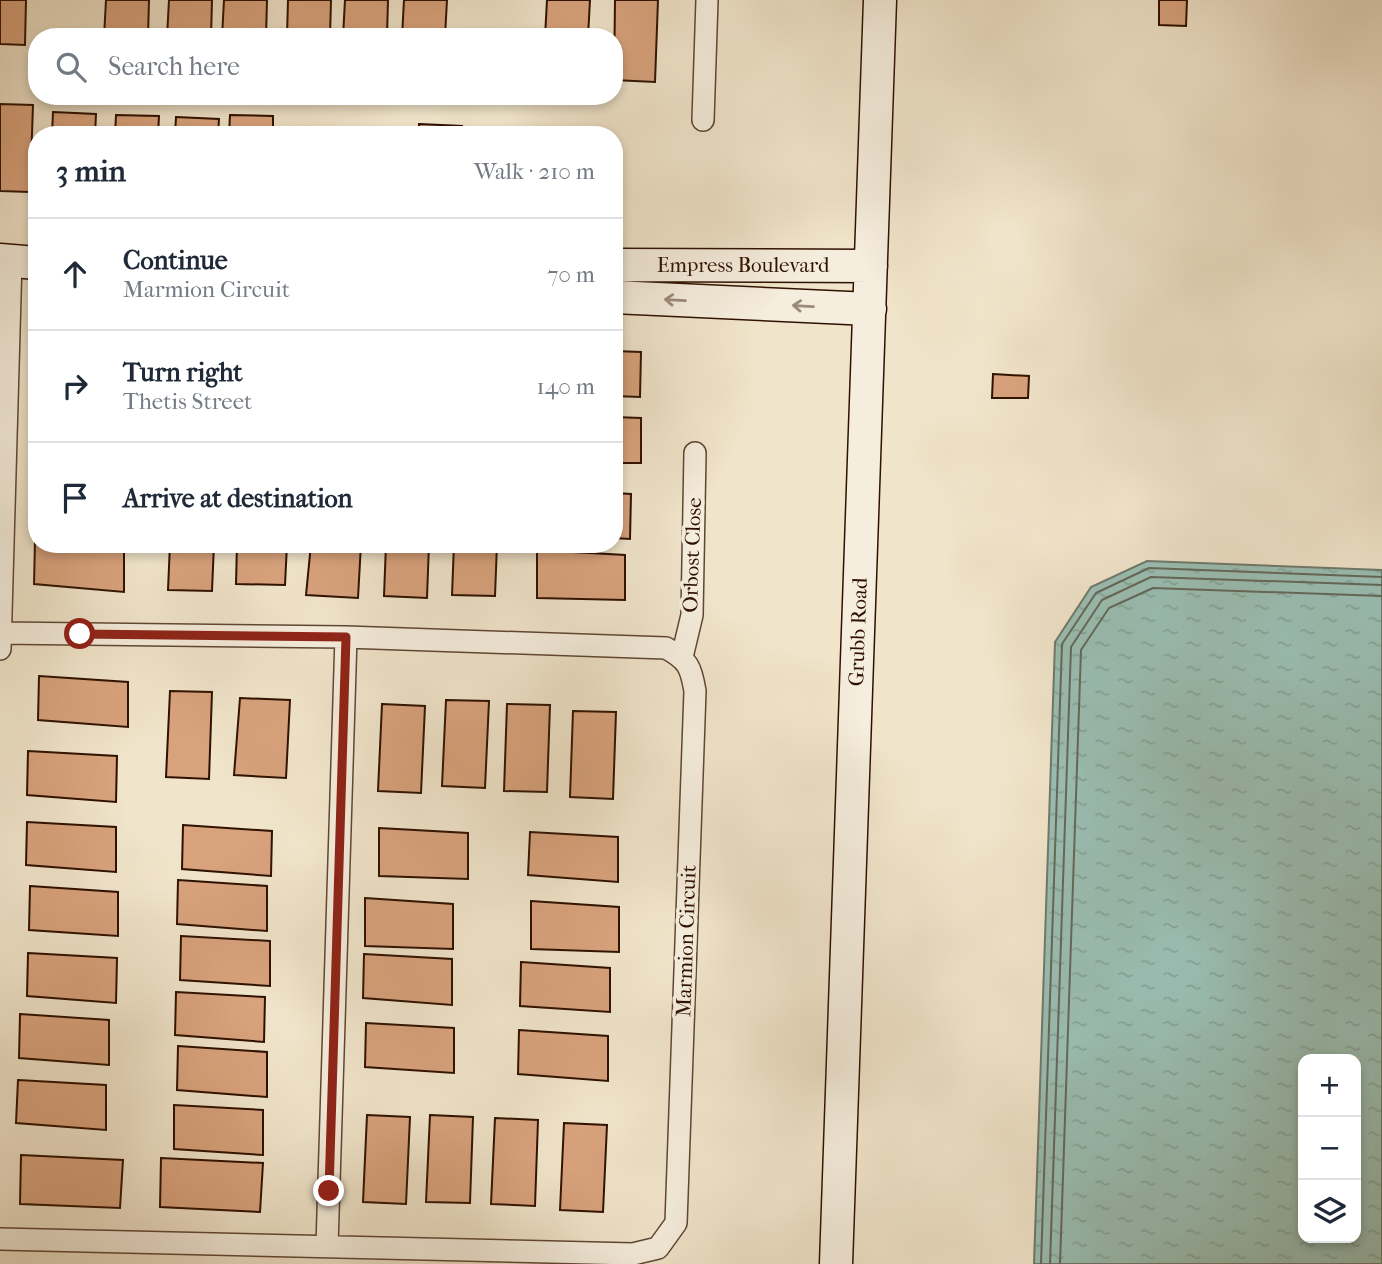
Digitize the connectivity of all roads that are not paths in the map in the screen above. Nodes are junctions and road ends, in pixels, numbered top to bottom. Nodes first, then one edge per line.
1 (707, 0) edge
2 (880, 0) edge
3 (703, 120) dead end
4 (16, 261) edge
5 (623, 265) edge
6 (871, 266) junction
7 (623, 298) edge
8 (870, 309) junction
9 (695, 453) dead end
10 (1, 633) edge
11 (346, 637) junction
12 (0, 649) edge
13 (682, 657) junction
14 (0, 1239) edge
15 (327, 1246) junction
16 (659, 1256) edge
17 (836, 1264) edge

1 - 3 street
2 - 6 main road, Grubb Road
4 - 10 street
5 - 6 main road, Empress Boulevard
6 - 8 main road, Grubb Road
8 -> 7 main road, Empress Boulevard
8 - 17 main road, Grubb Road
9 - 13 street, Orbost Close
10 - 11 street
10 - 12 street
11 - 13 street
11 - 15 street
13 - 16 street, Marmion Circuit
14 - 15 street, Marmion Circuit
15 - 16 street, Marmion Circuit

